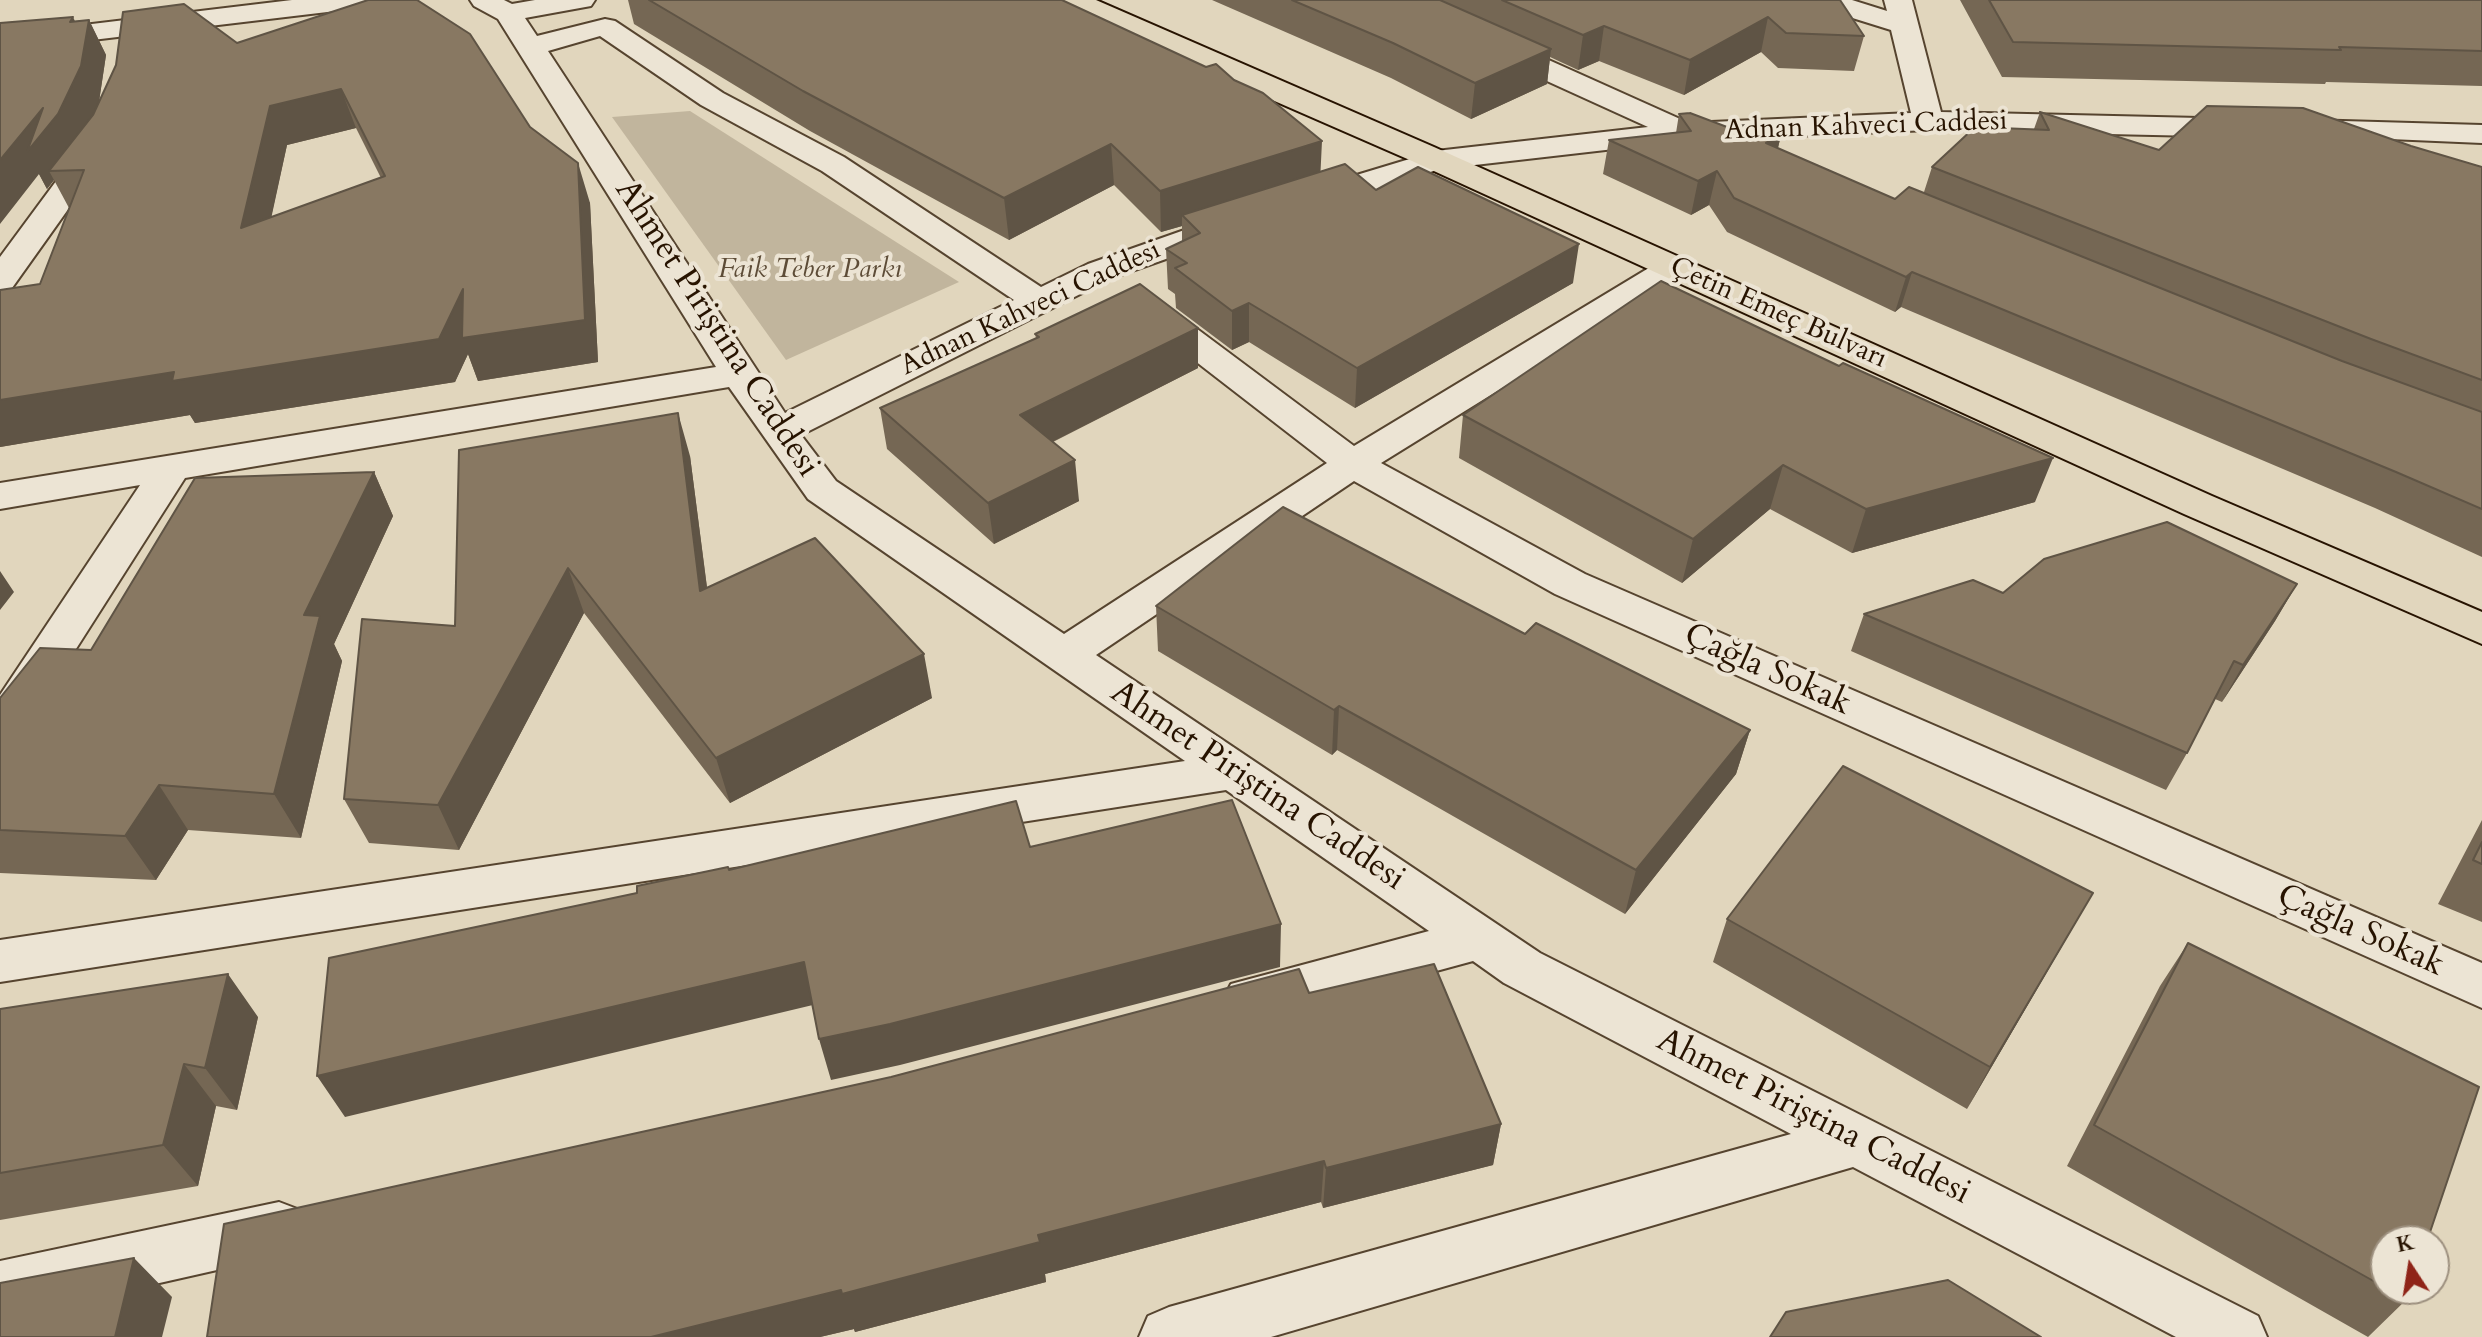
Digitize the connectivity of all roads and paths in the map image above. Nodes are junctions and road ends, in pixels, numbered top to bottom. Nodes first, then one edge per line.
1 (361, 0) edge
2 (581, 0) edge
3 (1074, 0) edge
4 (1392, 0) edge
5 (1824, 0) edge
6 (1901, 13) edge
7 (508, 20) edge
8 (0, 43) edge
9 (1928, 121) junction
10 (106, 128) edge
11 (1699, 132) junction
12 (2482, 134) edge
13 (1436, 160) junction
14 (1786, 161) edge
15 (1674, 267) junction
16 (1100, 271) junction
17 (0, 281) edge
18 (1039, 301) junction
19 (740, 374) junction
20 (779, 431) junction
21 (1353, 464) junction
22 (172, 467) junction
23 (0, 496) edge
24 (2482, 629) edge
25 (1064, 655) junction
26 (0, 731) edge
27 (1233, 771) junction
28 (1479, 939) junction
29 (0, 961) edge
30 (2482, 986) edge
31 (1205, 1011) edge
32 (1857, 1141) junction
33 (320, 1220) edge
34 (0, 1290) edge
35 (1169, 1337) edge
36 (2237, 1337) edge

1 - 8 street
2 - 7 street
3 - 13 main road, Çetin Emeç Bulvarı
4 - 11 street
5 - 6 street
6 - 9 street
7 - 18 street
7 - 19 street, Ahmet Piriştina Caddesi
9 - 11 street, Adnan Kahveci Caddesi
9 - 12 street, Adnan Kahveci Caddesi
10 - 17 street
11 - 13 street, Adnan Kahveci Caddesi
11 - 14 street
13 - 15 main road, Çetin Emeç Bulvarı
13 - 16 street, Adnan Kahveci Caddesi
15 - 21 street
15 - 24 main road, Çetin Emeç Bulvarı
16 - 18 street, Adnan Kahveci Caddesi
16 - 21 street, Çağla Sokak
18 - 20 street, Adnan Kahveci Caddesi
19 - 20 street, Ahmet Piriştina Caddesi
19 - 22 street
20 - 25 street, Ahmet Piriştina Caddesi
21 - 25 street
21 - 30 street, Çağla Sokak
22 - 23 street
22 - 26 street
25 - 27 street, Ahmet Piriştina Caddesi
27 - 28 street, Ahmet Piriştina Caddesi
27 - 29 street
28 - 31 street
28 - 32 street, Ahmet Piriştina Caddesi
32 - 35 street
32 - 36 street, Ahmet Piriştina Caddesi
33 - 34 street

